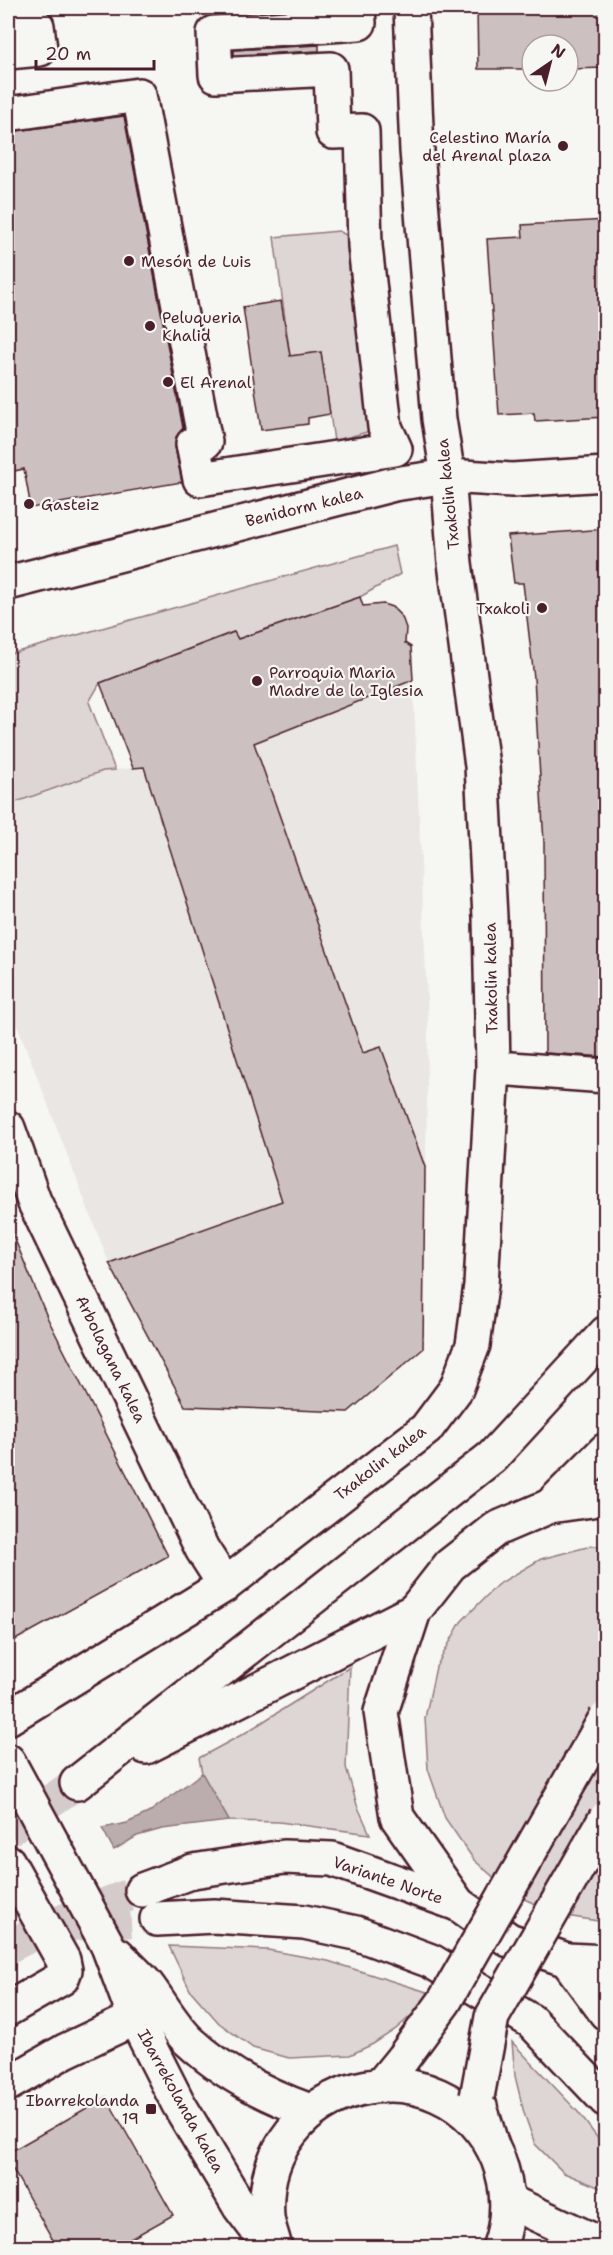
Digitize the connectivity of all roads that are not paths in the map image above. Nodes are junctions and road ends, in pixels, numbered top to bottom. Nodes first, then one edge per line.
1 (358, 8) edge
2 (411, 8) edge
3 (8, 27) edge
4 (8, 52) edge
5 (8, 114) edge
6 (606, 474) edge
7 (448, 476) junction
8 (8, 583) edge
9 (511, 1069) dead end
10 (606, 1076) edge
11 (8, 1128) edge
12 (606, 1333) edge
13 (606, 1450) edge
14 (606, 1498) edge
15 (550, 1506) junction
16 (225, 1585) junction
17 (414, 1611) junction
18 (8, 1718) edge
19 (606, 1718) edge
20 (8, 1761) edge
21 (606, 1818) edge
22 (8, 1862) edge
23 (142, 1890) tunnel mouth
24 (458, 1904) junction
25 (157, 1919) tunnel mouth
26 (108, 1946) junction
27 (567, 1960) junction
28 (606, 1962) edge
29 (8, 2009) edge
30 (606, 2013) edge
31 (135, 2018) junction
32 (8, 2084) edge
33 (381, 2085) junction
34 (606, 2100) edge
35 (310, 2111) junction
36 (492, 2146) junction
37 (516, 2204) junction
38 (598, 2241) edge
39 (273, 2247) edge
40 (499, 2247) edge
41 (549, 2247) edge

1 - 5 street
2 - 7 street, Txakolin kalea
3 - 4 street
6 - 7 street, Benidorm kalea
7 - 8 street, Benidorm kalea
7 - 16 street, Txakolin kalea
9 - 10 street
11 - 16 street, Arbolagana kalea
12 - 17 street
13 - 15 street
14 - 15 street
15 - 17 street
16 - 18 street, Txakolin kalea
17 - 24 street
19 - 33 street, bridge
20 - 26 street, Ibarrekolanda kalea
21 - 36 street, bridge
22 - 29 street
23 - 24 street, Variante Norte
24 - 27 street
25 - 34 street
26 - 31 street, Ibarrekolanda kalea
26 - 35 street, Ibarrekolanda kalea
27 - 28 street
27 - 30 street
31 - 32 street
31 - 39 street, Ibarrekolanda kalea
33 - 35 street
33 - 36 street
35 - 39 street
36 - 37 street
37 - 38 street
37 - 40 street
38 - 41 street

